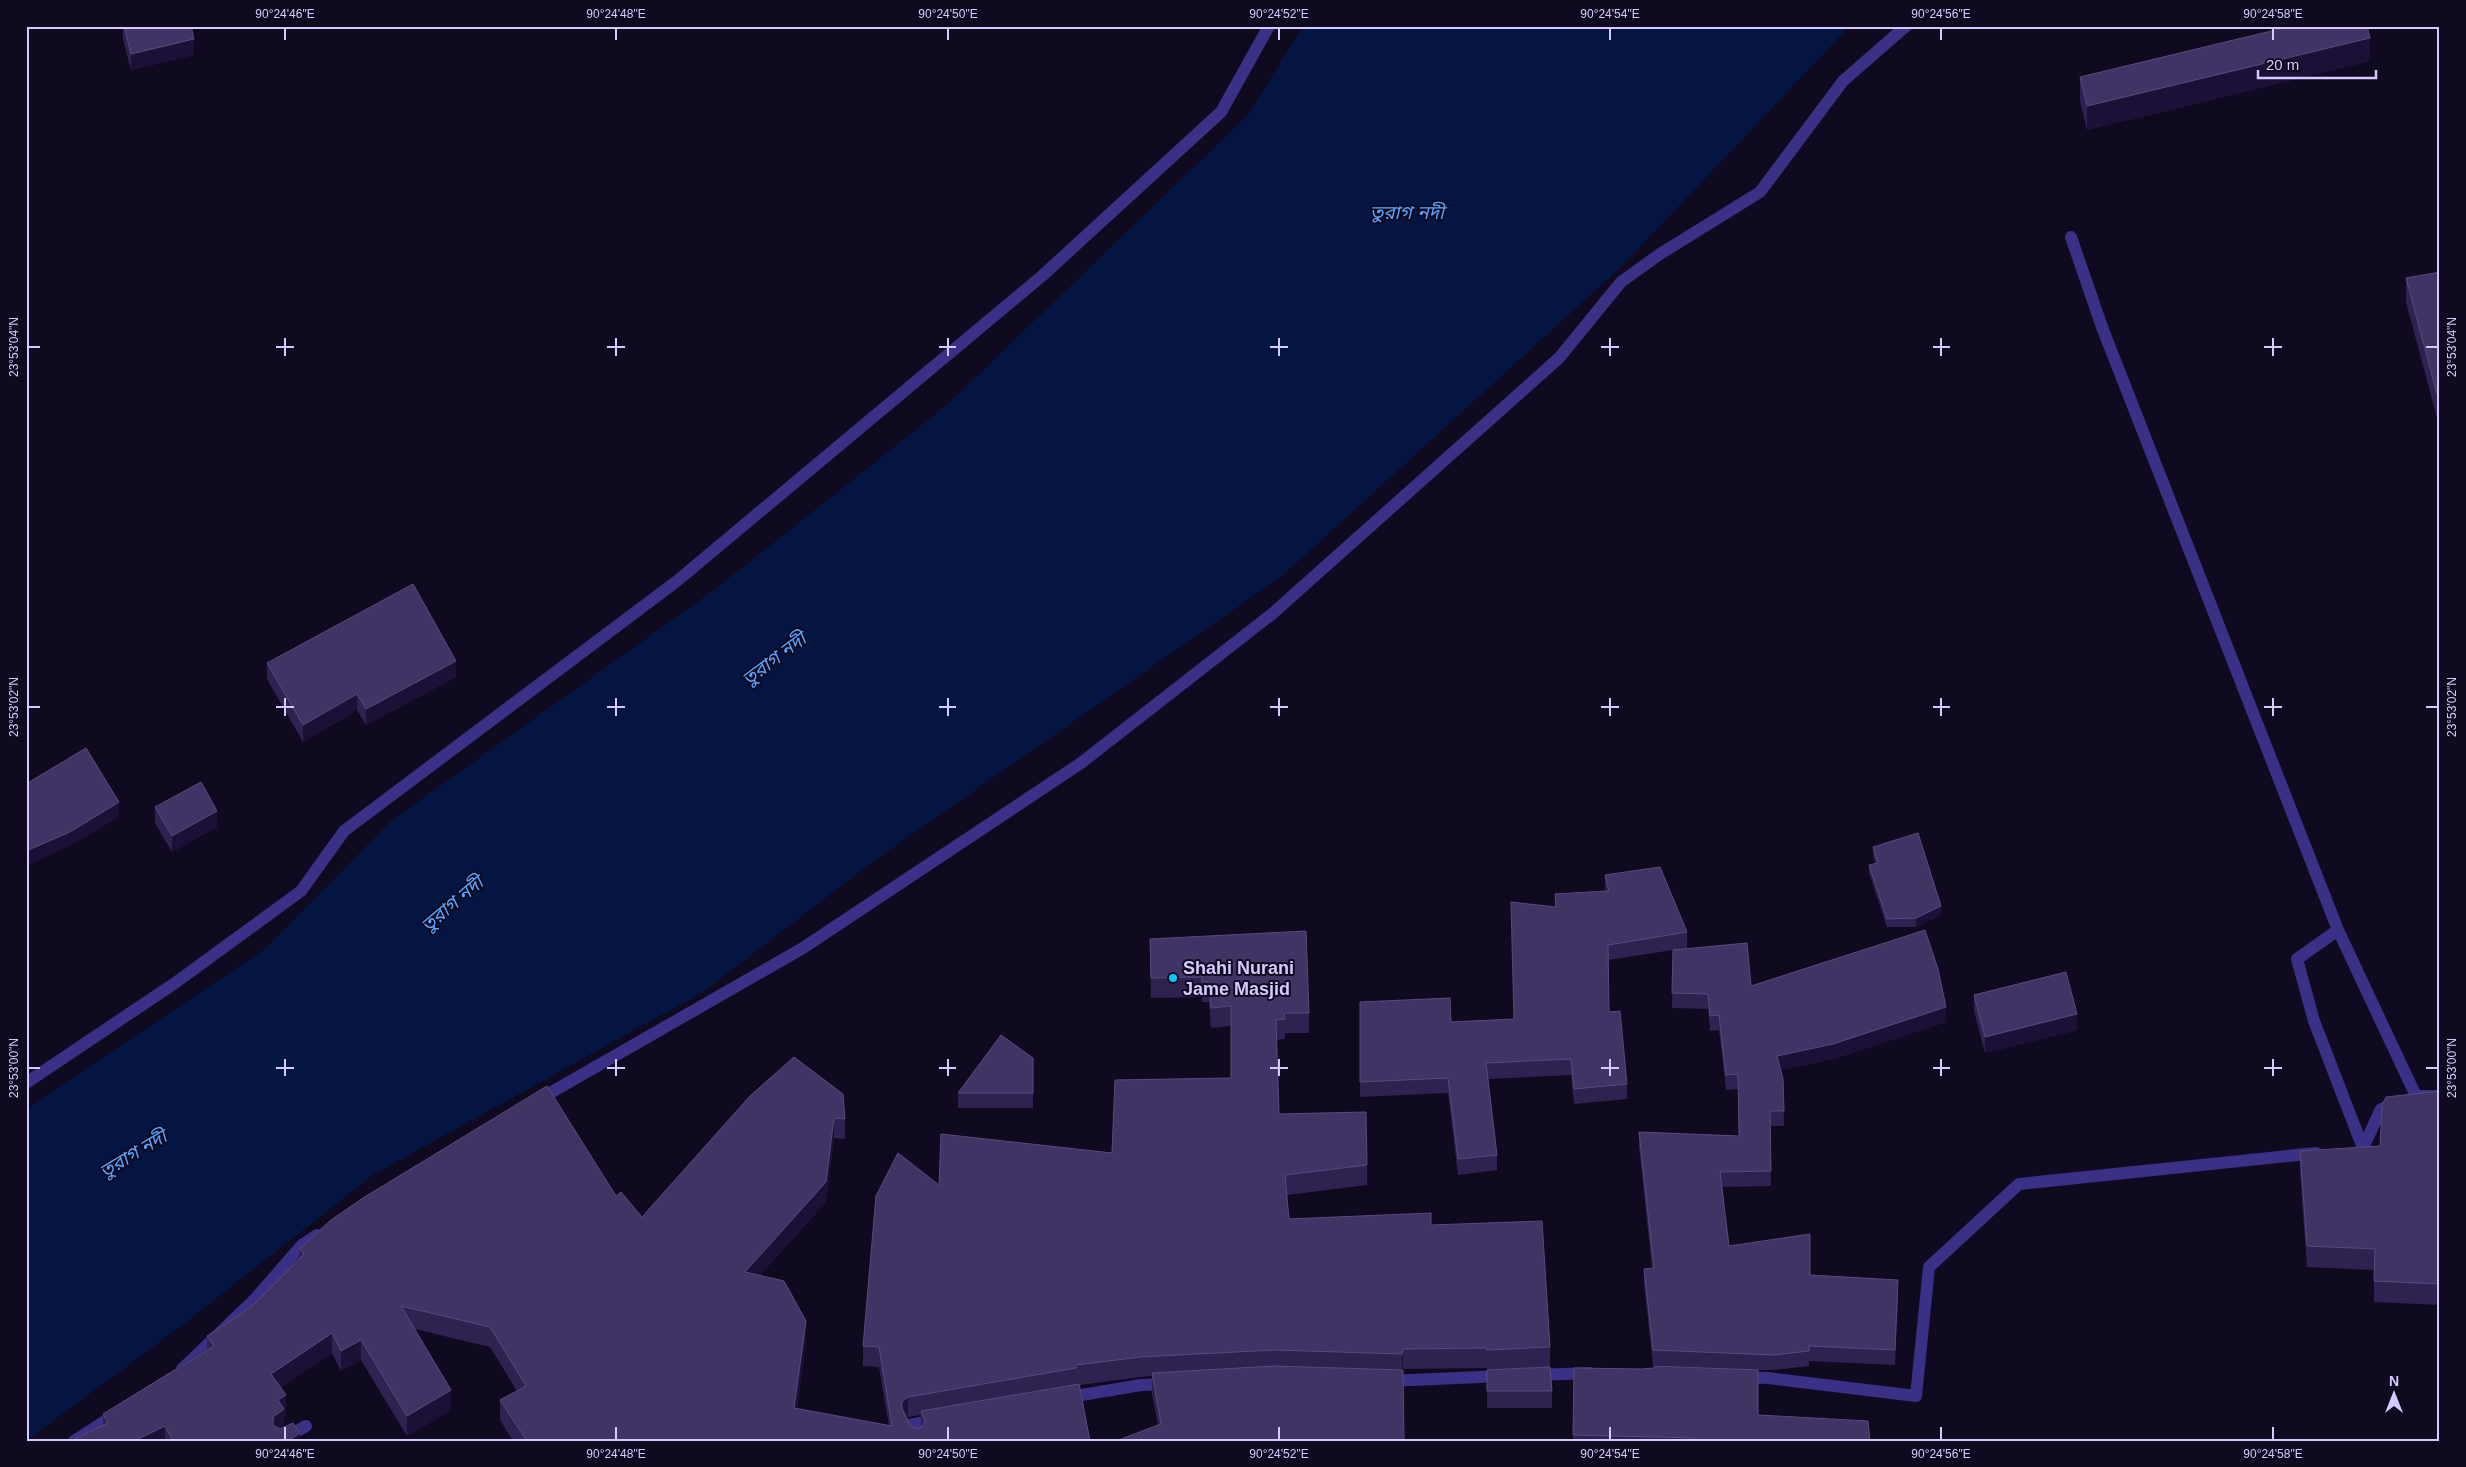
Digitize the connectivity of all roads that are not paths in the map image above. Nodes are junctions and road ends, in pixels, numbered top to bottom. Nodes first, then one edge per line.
1 (1269, 26) edge
2 (1906, 26) edge
3 (2071, 237) dead end
4 (2338, 930) junction
5 (26, 1083) edge
6 (2416, 1096) junction
7 (2440, 1096) edge
8 (521, 1110) edge
9 (2324, 1152) edge
10 (325, 1229) edge
11 (1601, 1372) edge
12 (174, 1375) edge
13 (1729, 1376) edge
14 (1372, 1381) edge
15 (1179, 1383) edge
16 (1054, 1400) edge
17 (126, 1407) edge
18 (948, 1418) edge
19 (306, 1426) dead end
20 (74, 1441) edge
21 (280, 1441) edge
22 (917, 1441) edge

1 - 5 street
2 - 8 street
3 - 4 street
4 - 6 street
4 - 6 street
6 - 7 street
9 - 13 street
10 - 12 street
11 - 14 street
15 - 16 street
17 - 20 street
18 - 22 street
19 - 21 street

